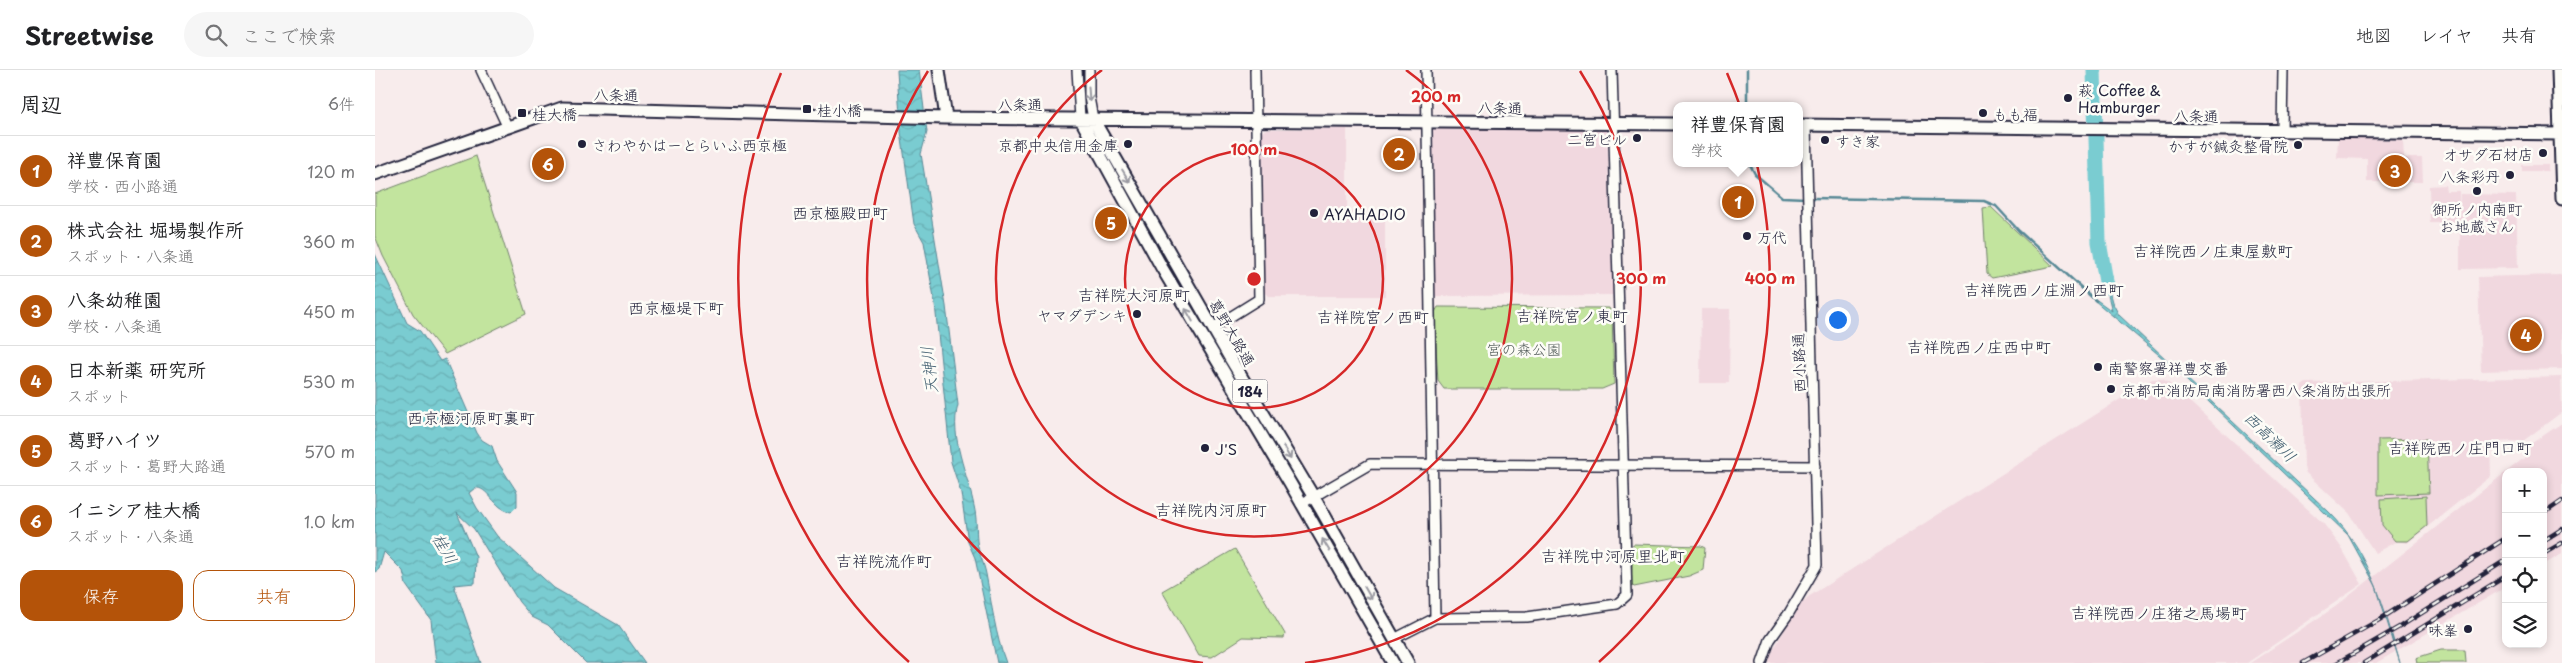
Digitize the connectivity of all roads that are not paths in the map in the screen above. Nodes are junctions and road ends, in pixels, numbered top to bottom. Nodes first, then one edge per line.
1 (481, 70) edge
2 (939, 70) edge
3 (1077, 70) edge
4 (1089, 70) edge
5 (1255, 70) edge
6 (1426, 70) edge
7 (1612, 70) edge
8 (2283, 70) edge
9 (2558, 70) edge
10 (941, 118) junction
11 (1080, 118) junction
12 (1093, 119) junction
13 (1256, 119) junction
14 (1427, 121) junction
15 (1613, 123) junction
16 (1673, 124) edge
17 (1803, 125) edge
18 (503, 127) junction
19 (2282, 131) junction
20 (2561, 134) edge
21 (1803, 138) edge
22 (375, 174) edge
23 (2562, 199) edge
24 (1174, 260) junction
25 (1161, 268) junction
26 (1214, 327) junction
27 (1201, 335) junction
28 (1230, 358) junction
29 (1218, 364) junction
30 (1273, 431) junction
31 (1262, 438) junction
32 (1432, 464) junction
33 (1624, 465) junction
34 (1815, 466) junction
35 (1313, 497) junction
36 (1301, 504) junction
37 (1348, 571) junction
38 (1435, 618) junction
39 (1394, 639) junction
40 (1393, 663) edge
41 (1408, 663) edge
42 (1762, 663) edge

1 - 18 street
2 - 10 main road
3 - 11 street
4 -> 12 street
5 - 13 street
6 - 14 street
7 - 15 street
8 - 19 street
9 - 20 main road
10 - 11 main road, 八条通
10 - 18 main road, 八条通
11 - 12 main road, 八条通
11 - 25 main road, 葛野大路通 / 184
12 - 13 main road, 八条通
12 -> 24 main road, 葛野大路通 / 184
13 - 14 main road, 八条通
13 - 26 street
14 - 15 main road, 八条通
14 - 32 street
15 - 16 main road, 八条通
15 - 33 street
17 - 19 main road, 八条通
18 - 22 main road, 八条通
19 - 20 main road, 八条通
20 - 23 main road
21 - 34 street, 西小路通
24 - 25 main road
24 - 26 main road, 葛野大路通 / 184
27 -> 25 main road, 葛野大路通 / 184
26 - 27 main road
26 - 28 main road, 葛野大路通 / 184
27 - 29 main road, 葛野大路通 / 184
28 - 29 main road
28 - 30 main road, 葛野大路通 / 184
29 - 31 main road, 葛野大路通 / 184
30 - 31 main road
30 -> 35 main road, 葛野大路通 / 184
31 - 36 main road, 葛野大路通 / 184
32 - 33 street
32 - 35 street
32 - 38 street
33 - 34 street
33 - 38 street
34 - 42 street, 西小路通
35 - 36 street
35 - 37 main road, 葛野大路通 / 184
37 -> 36 main road, 葛野大路通 / 184
37 -> 39 main road, 葛野大路通 / 184
37 - 40 main road, 葛野大路通 / 184
38 - 39 street
39 - 41 main road, 葛野大路通 / 184

